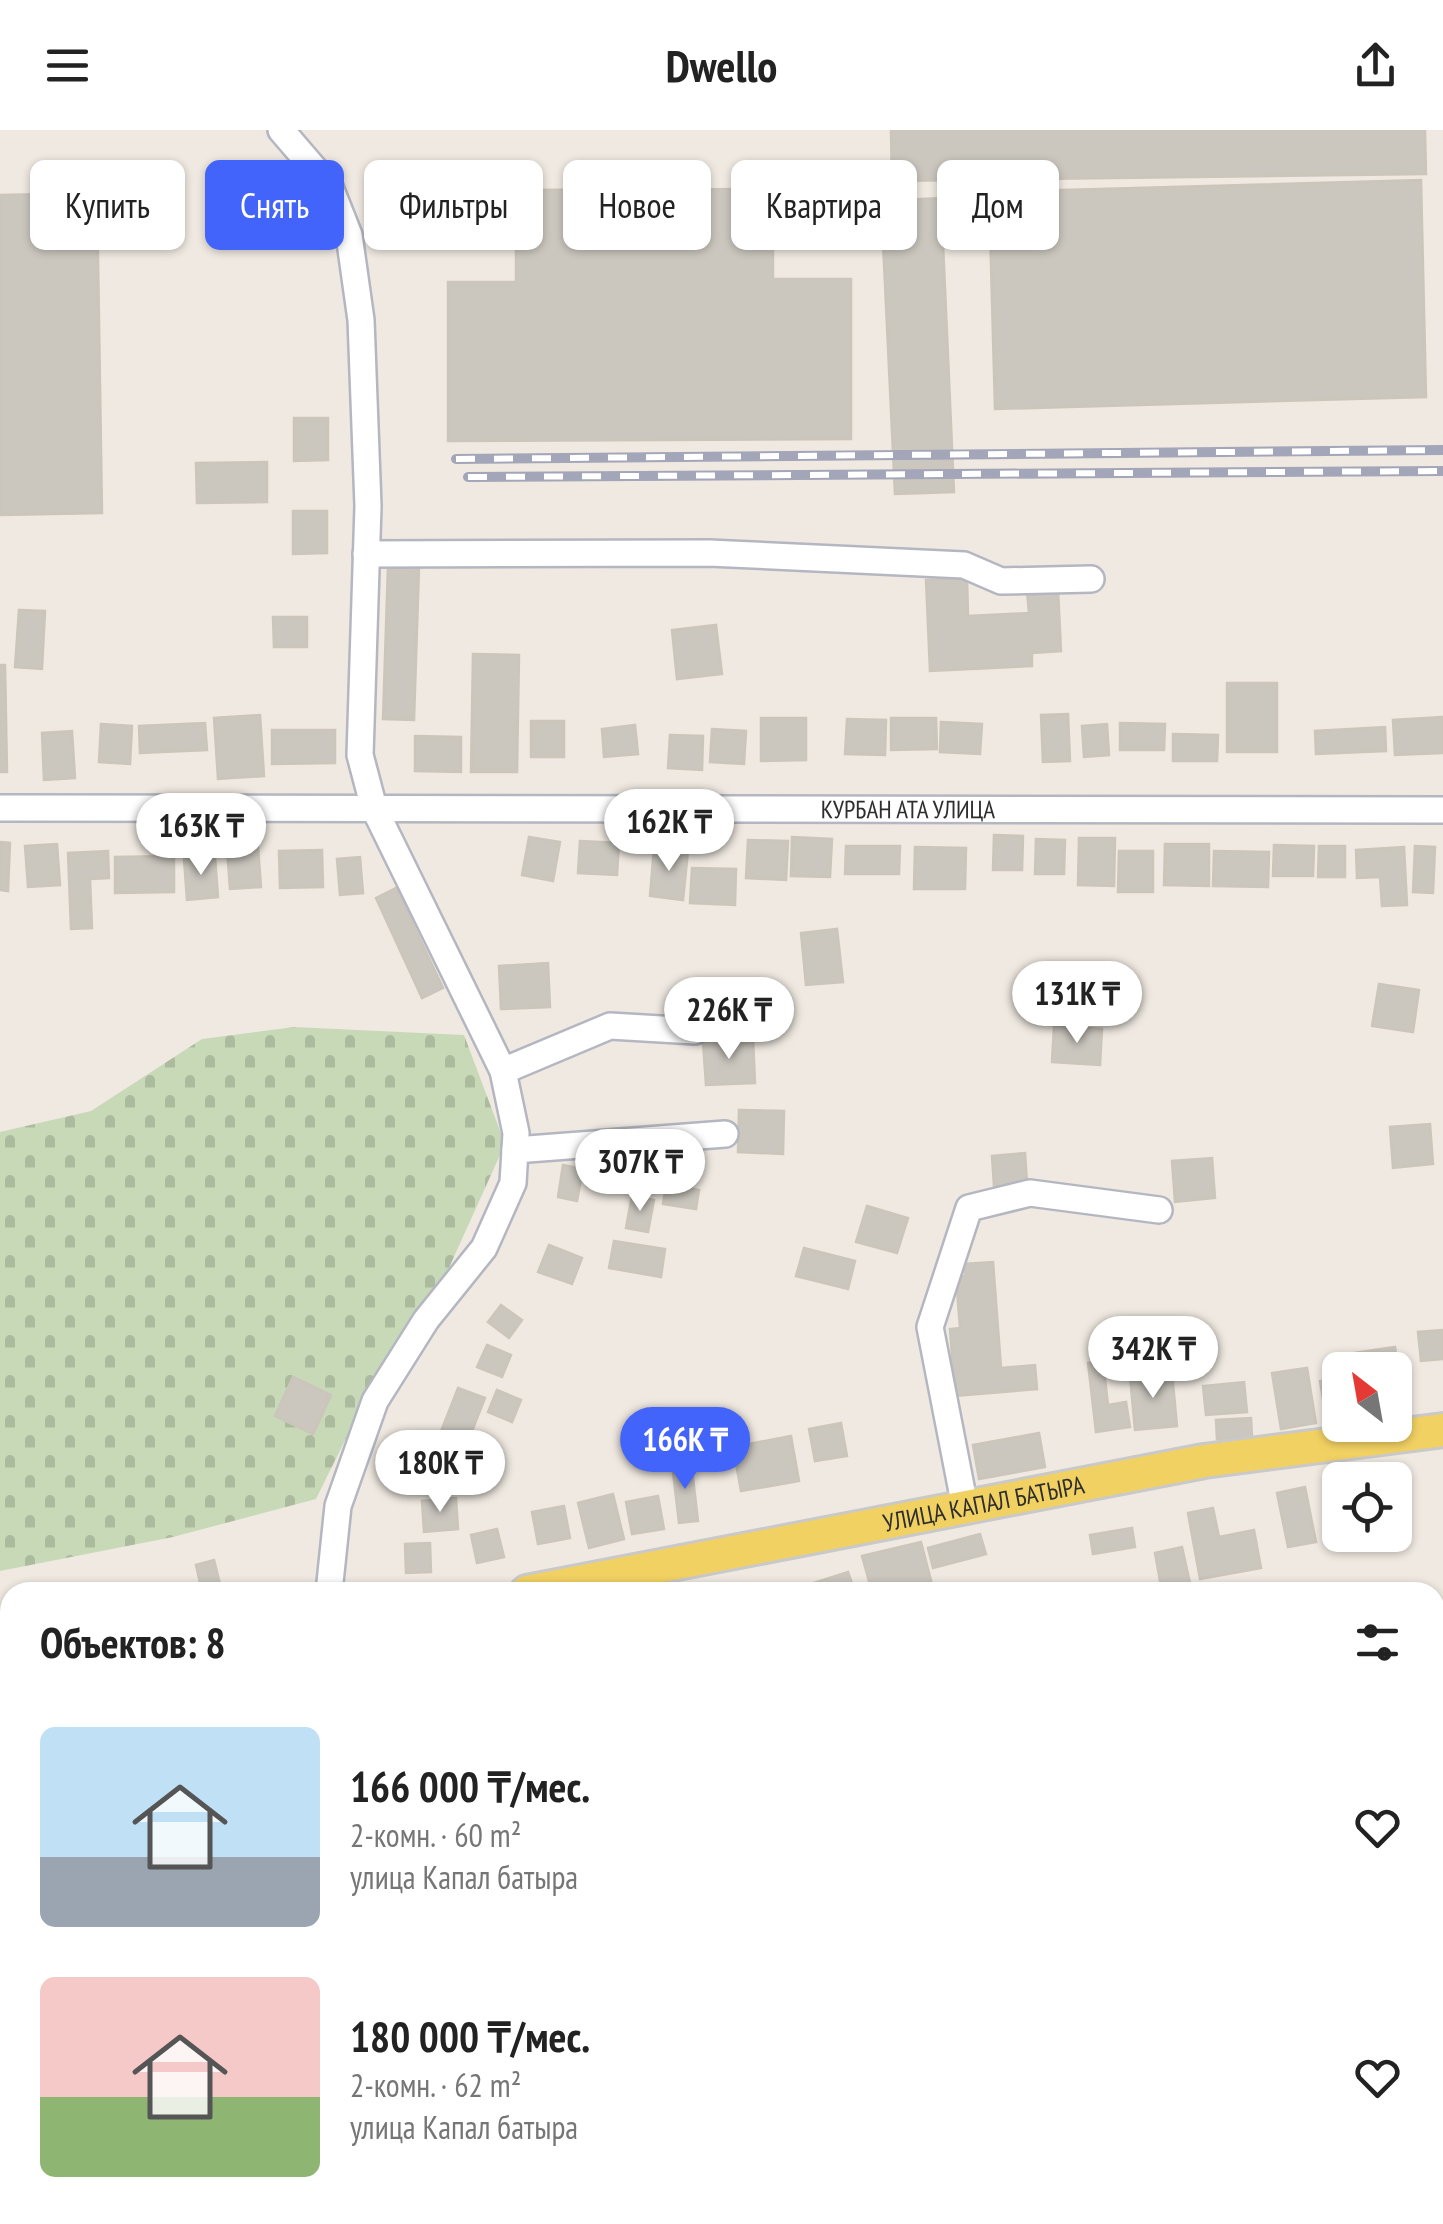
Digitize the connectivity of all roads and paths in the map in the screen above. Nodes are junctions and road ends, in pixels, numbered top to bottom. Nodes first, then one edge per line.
1 (281, 130) edge
2 (366, 554) junction
3 (1091, 579) dead end
4 (0, 808) edge
5 (374, 808) junction
6 (1443, 810) edge
7 (695, 1032) dead end
8 (503, 1071) junction
9 (725, 1134) dead end
10 (515, 1150) junction
11 (1159, 1210) dead end
12 (1443, 1430) edge
13 (965, 1507) junction
14 (330, 1582) edge
15 (585, 1582) edge

1 - 2 street
2 - 3 street
2 - 5 street
4 - 5 street, КУРБАН АТА УЛИЦА
5 - 6 street, КУРБАН АТА УЛИЦА
5 - 8 street
7 - 8 street
8 - 10 street
9 - 10 street
10 - 14 street
11 - 13 street
12 - 13 main road, УЛИЦА КАПАЛ БАТЫРА
13 - 15 main road, УЛИЦА КАПАЛ БАТЫРА

